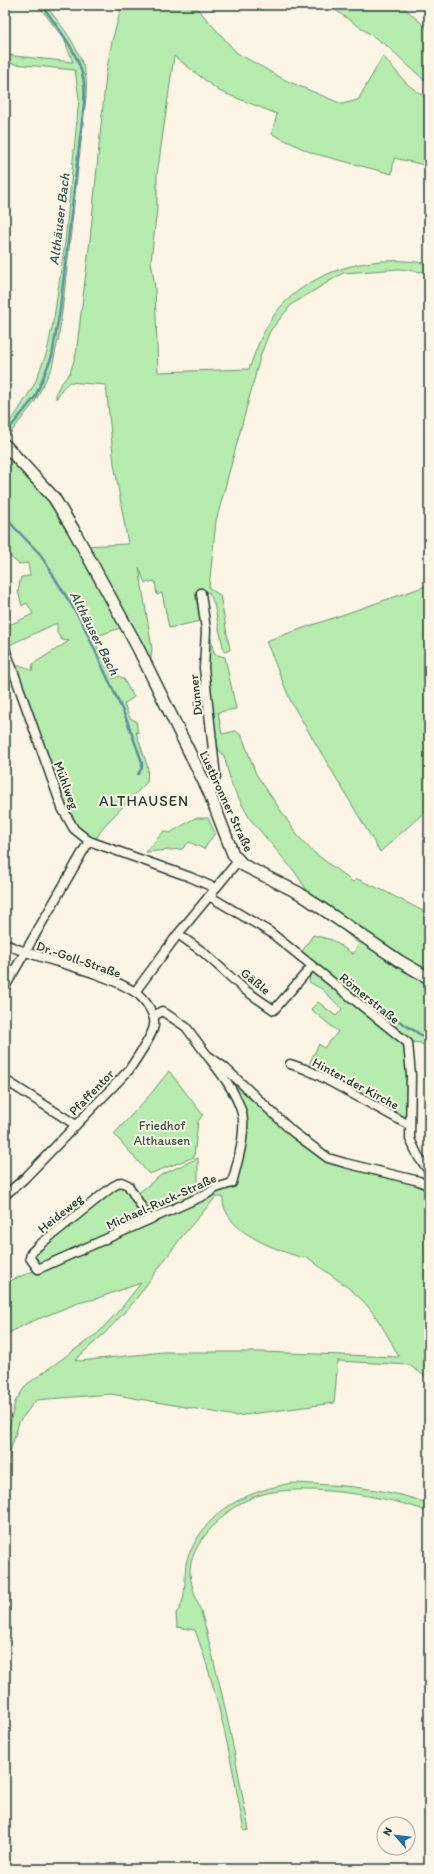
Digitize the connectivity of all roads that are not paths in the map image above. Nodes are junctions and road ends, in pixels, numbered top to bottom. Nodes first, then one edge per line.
1 (5, 445) edge
2 (200, 593) dead end
3 (5, 648) edge
4 (210, 792) junction
5 (89, 841) junction
6 (238, 861) junction
7 (215, 888) junction
8 (209, 896) junction
9 (178, 934) junction
10 (5, 944) edge
11 (26, 953) junction
12 (312, 966) junction
13 (429, 978) edge
14 (5, 987) edge
15 (135, 992) junction
16 (154, 1016) junction
17 (207, 1055) junction
18 (290, 1064) dead end
19 (5, 1080) edge
20 (76, 1125) junction
21 (409, 1125) junction
22 (429, 1171) edge
23 (429, 1186) edge
24 (5, 1195) edge
25 (149, 1219) junction
26 (38, 1269) joint

1 - 4 street, Lustbronner Straße
2 - 4 street, Dünner
3 - 5 street, Mühlweg
4 - 6 street, Lustbronner Straße
5 - 7 street, Mühlweg
5 - 11 street
6 - 7 street
6 - 13 street, Lustbronner Straße
7 - 8 street
8 - 9 street
8 - 12 street, Römerstraße
9 - 12 street, Gäßle
9 - 15 street
10 - 11 street, Dr.-Goll-Straße
11 - 14 street
11 - 15 street, Dr.-Goll-Straße
12 - 21 street, Römerstraße
15 - 16 street
16 - 17 street, Michael-Ruck-Straße
16 - 20 street, Pfaffentor
17 - 23 street, Michael-Ruck-Straße
17 - 25 street, Michael-Ruck-Straße
18 - 21 street, Hinter der Kirche
19 - 20 street
20 - 24 street, Pfaffentor
21 - 22 street, Römerstraße
25 - 26 street, Michael-Ruck-Straße
25 - 26 street, Heideweg

